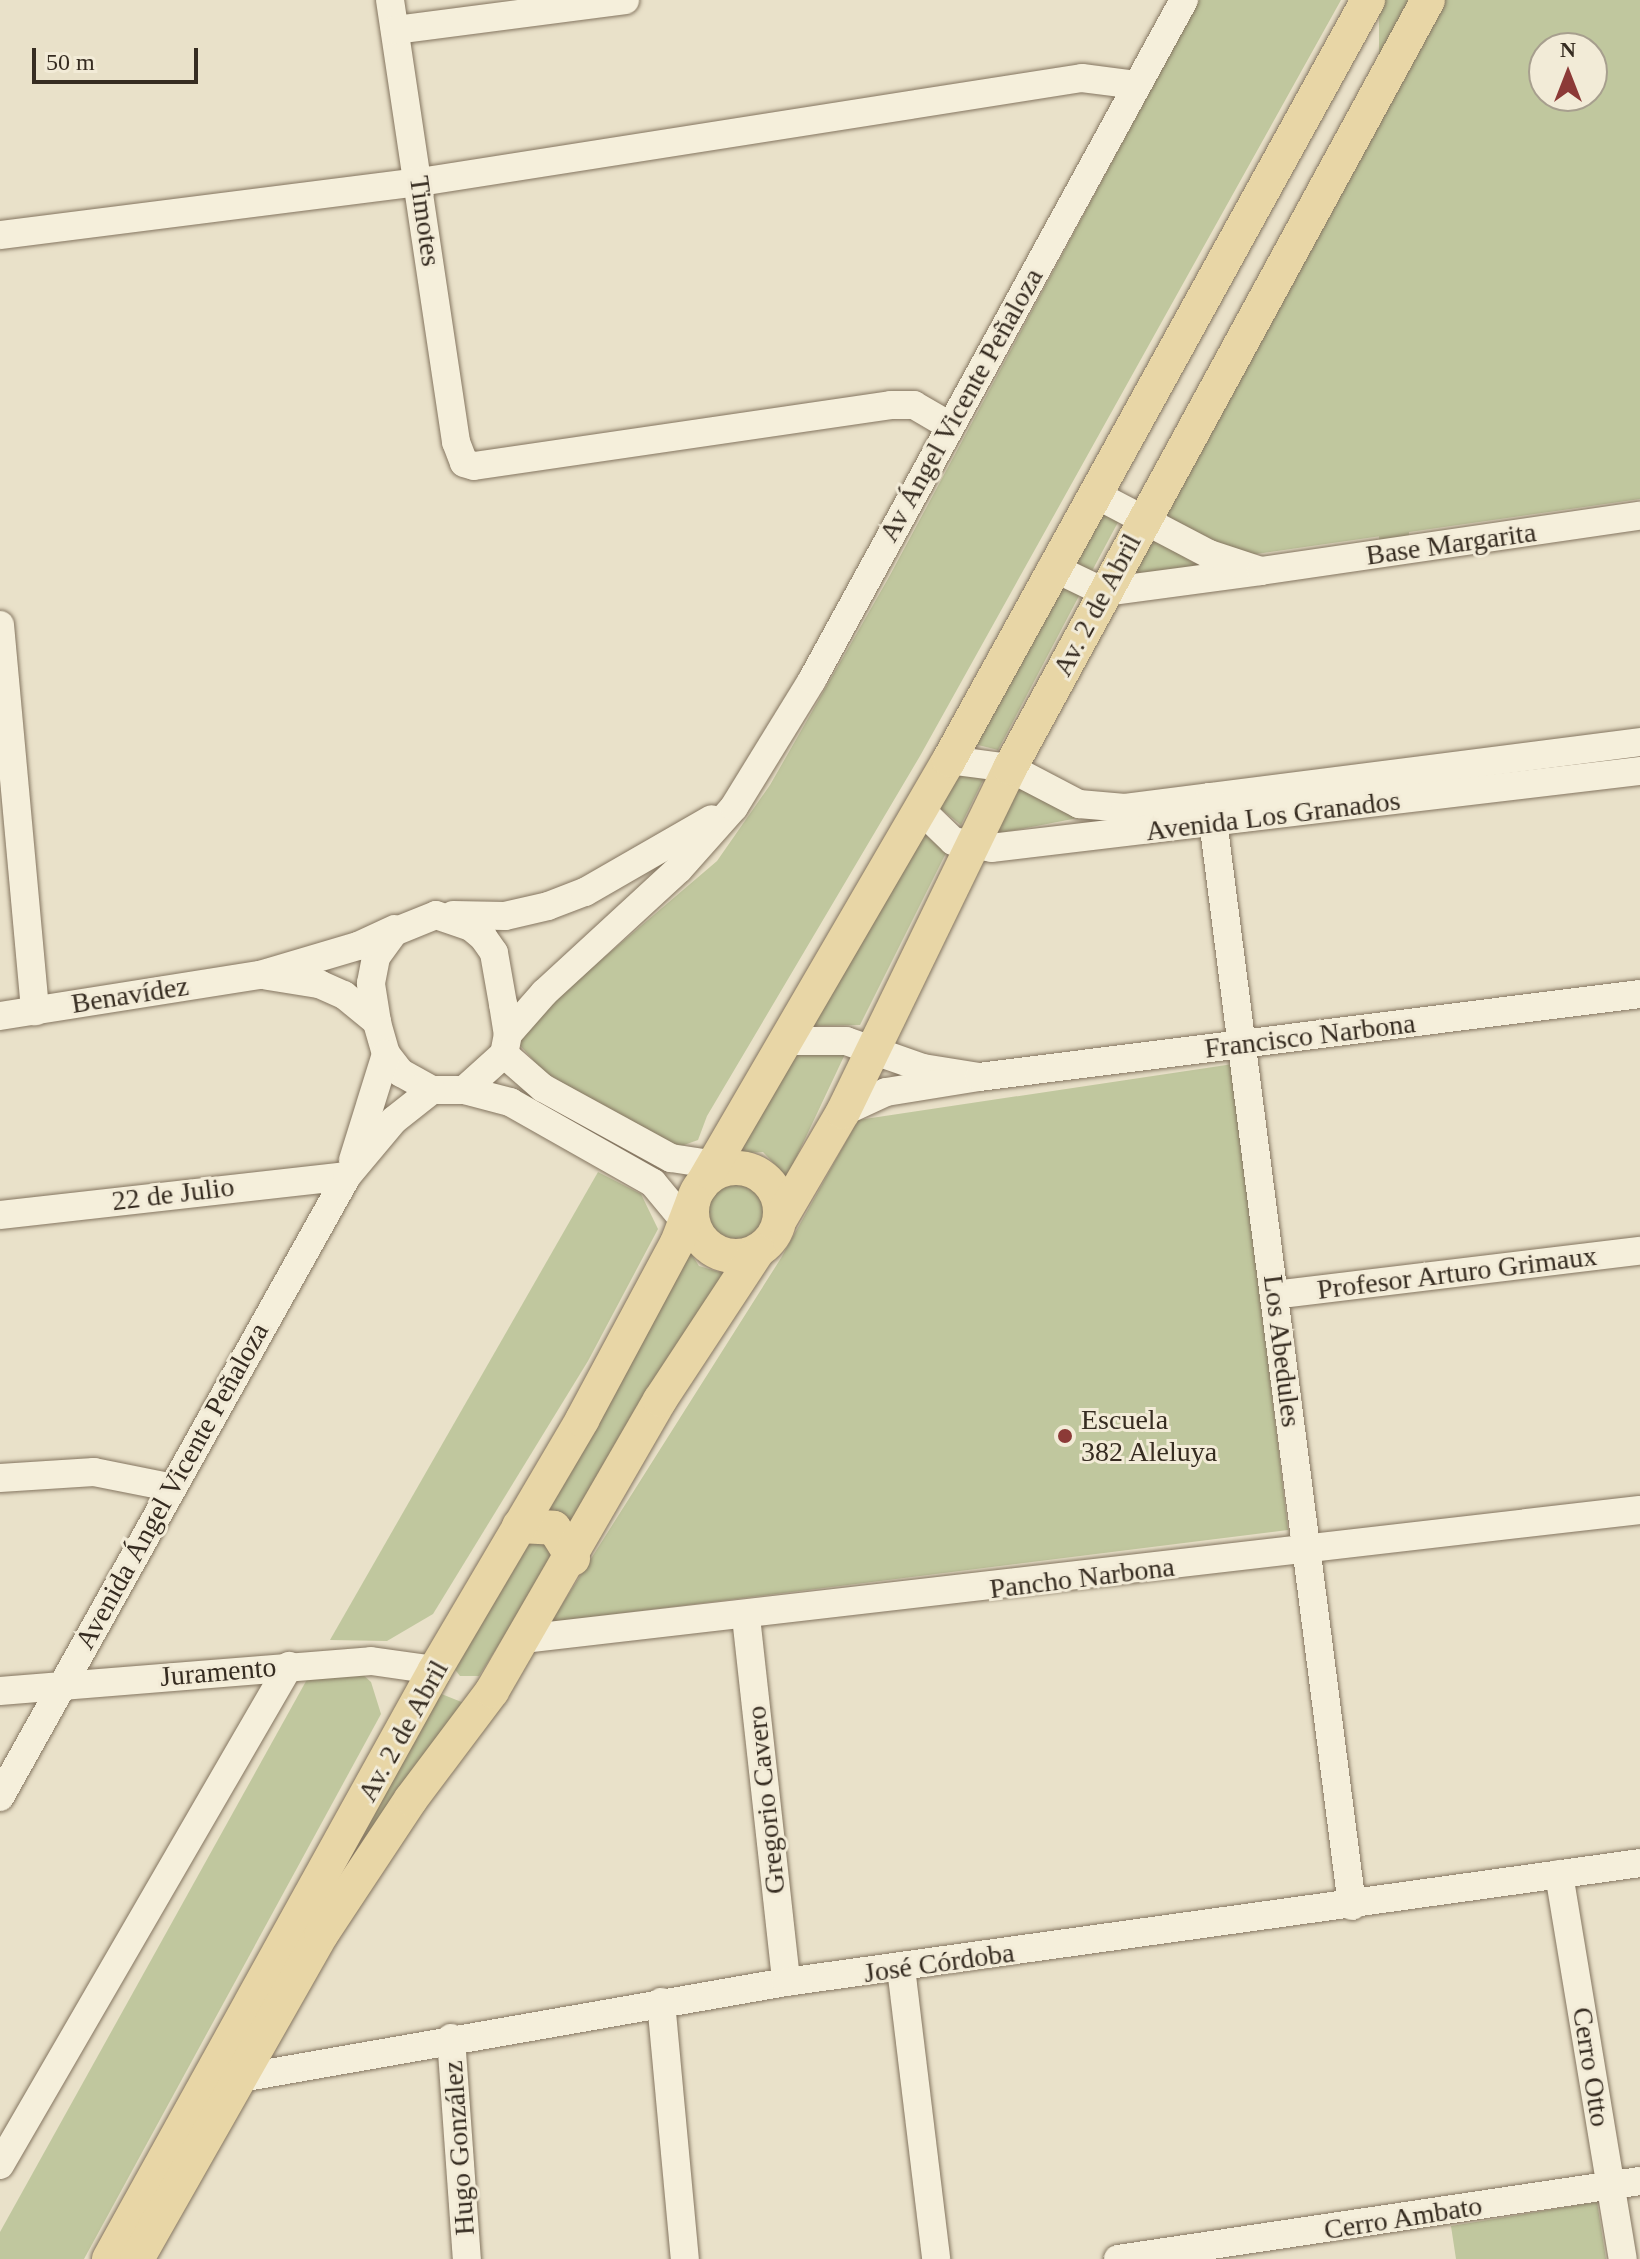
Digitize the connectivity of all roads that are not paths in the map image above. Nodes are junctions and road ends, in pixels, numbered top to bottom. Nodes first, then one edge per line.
1 (390, 0) edge
2 (625, 0) edge
3 (1184, 0) edge
4 (1368, 0) edge
5 (1428, 0) edge
6 (395, 30) junction
7 (1136, 85) junction
8 (420, 182) junction
9 (0, 235) edge
10 (950, 426) junction
11 (1093, 493) junction
12 (1640, 516) edge
13 (1142, 520) junction
14 (1052, 567) junction
15 (1261, 571) junction
16 (1104, 592) junction
17 (0, 625) edge
18 (1640, 742) edge
19 (949, 760) junction
20 (1010, 768) junction
21 (1640, 771) edge
22 (734, 807) junction
23 (920, 809) junction
24 (1212, 810) junction
25 (8, 812) edge
26 (969, 847) junction
27 (422, 918) junction
28 (260, 975) junction
29 (1640, 994) edge
30 (35, 1011) junction
31 (0, 1016) edge
32 (377, 1022) junction
33 (786, 1041) junction
34 (506, 1044) junction
35 (1245, 1044) junction
36 (871, 1050) junction
37 (386, 1054) junction
38 (979, 1077) junction
39 (432, 1090) junction
40 (464, 1090) junction
41 (843, 1112) junction
42 (347, 1176) junction
43 (705, 1197) junction
44 (0, 1215) edge
45 (781, 1218) junction
46 (758, 1251) junction
47 (1640, 1251) edge
48 (1274, 1295) junction
49 (0, 1478) edge
50 (169, 1487) junction
51 (1640, 1510) edge
52 (519, 1526) junction
53 (1308, 1552) junction
54 (573, 1559) junction
55 (746, 1617) junction
56 (523, 1639) junction
57 (289, 1666) junction
58 (435, 1670) junction
59 (63, 1684) junction
60 (0, 1691) edge
61 (492, 1691) junction
62 (0, 1797) edge
63 (1640, 1863) edge
64 (1559, 1874) junction
65 (1352, 1906) junction
66 (901, 1968) junction
67 (786, 1982) junction
68 (661, 2002) junction
69 (451, 2038) junction
70 (241, 2078) junction
71 (4, 2151) edge
72 (1640, 2181) edge
73 (1610, 2186) junction
74 (1257, 2250) edge
75 (109, 2259) edge
76 (137, 2259) edge
77 (467, 2259) edge
78 (685, 2259) edge
79 (936, 2259) edge
80 (1118, 2259) edge
81 (1623, 2259) edge

1 - 6 street, Timotes
2 - 6 street
3 - 7 street, Av Ángel Vicente Peñaloza
4 - 11 main road, Av. 2 de Abril
5 - 13 main road, Av. 2 de Abril
6 - 8 street, Timotes
7 - 8 street
7 - 10 street, Av Ángel Vicente Peñaloza
8 - 9 street
8 - 10 street, Timotes
10 - 22 street, Av Ángel Vicente Peñaloza
11 - 13 street, Base Margarita
11 - 14 main road, Av. 2 de Abril
12 - 15 street, Base Margarita
13 - 15 street, Base Margarita
13 - 16 main road, Av. 2 de Abril
14 - 16 street
14 - 19 main road, Av. 2 de Abril
15 - 16 street, Base Margarita
16 - 20 main road, Av. 2 de Abril
17 - 25 street
18 - 24 street, Avenida Los Granados
19 - 20 street, Avenida Los Granados
19 - 23 main road, Av. 2 de Abril
20 - 24 street, Avenida Los Granados
20 - 26 main road, Av. 2 de Abril
21 - 24 street, Avenida Los Granados
22 - 27 street
22 - 34 street
23 - 26 street
23 - 33 main road, Av. 2 de Abril
24 - 26 street, Avenida Los Granados
24 - 35 street, Los Abedules
25 - 30 street
26 - 36 main road, Av. 2 de Abril
27 - 28 street, Benavídez
27 - 32 street
27 - 34 street
28 - 30 street, Benavídez
28 - 32 street, Benavídez
29 - 35 street, Francisco Narbona
30 - 31 street, Benavídez
32 - 37 street
33 - 36 street, Francisco Narbona
33 - 43 main road, Av. 2 de Abril
34 - 40 street
34 - 43 street
35 - 38 street, Francisco Narbona
35 - 48 street, Los Abedules
36 - 38 street, Francisco Narbona
36 - 41 main road, Av. 2 de Abril
37 - 39 street
37 - 42 street, Avenida Ángel Vicente Peñaloza
38 - 41 street, Francisco Narbona
39 - 40 street
39 - 42 street, Avenida Ángel Vicente Peñaloza
40 - 43 street
41 - 45 main road, Av. 2 de Abril
42 - 44 street, 22 de Julio
42 - 50 street, Avenida Ángel Vicente Peñaloza
43 - 45 main road
43 - 46 main road
43 - 52 main road, Av. 2 de Abril
45 - 46 main road, Av. 2 de Abril
46 - 54 main road, Av. 2 de Abril
47 - 48 street, Profesor Arturo Grimaux
48 - 53 street, Los Abedules
49 - 50 street
50 - 59 street, Avenida Ángel Vicente Peñaloza
51 - 53 street, Pancho Narbona
52 - 54 main road
52 - 58 main road, Av. 2 de Abril
53 - 55 street, Pancho Narbona
53 - 65 street, Los Abedules
54 - 56 main road, Av. 2 de Abril
55 - 56 street, Pancho Narbona
55 - 67 street, Gregorio Cavero
56 - 61 main road, Av. 2 de Abril
57 - 58 street, Juramento
57 - 59 street, Juramento
57 - 71 street
58 - 61 main road
58 - 75 main road, Av. 2 de Abril
59 - 60 street, Juramento
59 - 62 street, Avenida Ángel Vicente Peñaloza
61 - 70 main road, Av. 2 de Abril
63 - 64 street, José Córdoba
64 - 65 street, José Córdoba
64 - 73 street, Cerro Otto
65 - 66 street, José Córdoba
66 - 67 street, José Córdoba
66 - 79 street
67 - 68 street, José Córdoba
68 - 69 street, José Córdoba
68 - 78 street
69 - 70 street, José Córdoba
69 - 77 street, Hugo González
70 - 76 main road, Av. 2 de Abril
72 - 73 street, Cerro Ambato
73 - 74 street, Cerro Ambato
73 - 81 street, Cerro Otto
74 - 80 street, Cerro Ambato

